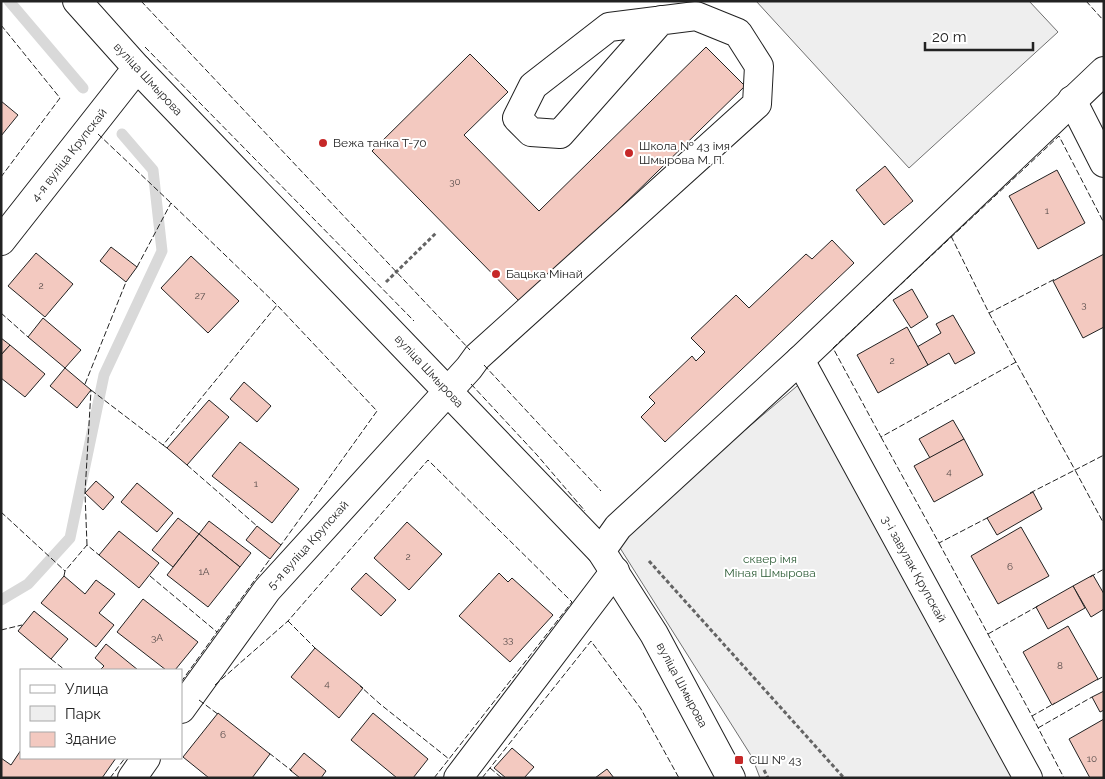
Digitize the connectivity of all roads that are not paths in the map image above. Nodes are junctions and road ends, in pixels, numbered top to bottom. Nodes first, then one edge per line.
1 (77, 1) edge
2 (661, 20) junction
3 (136, 68) junction
4 (1104, 71) edge
5 (1072, 100) junction
6 (1104, 163) edge
7 (1, 241) edge
8 (800, 360) junction
9 (447, 391) junction
10 (608, 561) junction
11 (182, 708) edge
12 (145, 759) edge
13 (132, 778) edge
14 (458, 778) edge
15 (731, 778) edge
16 (1028, 778) edge

1 - 3 street, вуліца Шмырова
2 - 2 street, 5-я вуліца Крупскай
2 - 9 street, 5-я вуліца Крупскай
3 - 7 street, 4-я вуліца Крупскай
3 - 9 street, вуліца Шмырова
4 - 5 street
5 - 6 street
5 - 8 street
8 - 10 street
8 - 16 street, 3-і завулак Крупскай
9 - 10 street, вуліца Шмырова
9 - 11 street, 5-я вуліца Крупскай
10 - 14 street
10 - 15 street, вуліца Шмырова
12 - 13 street

